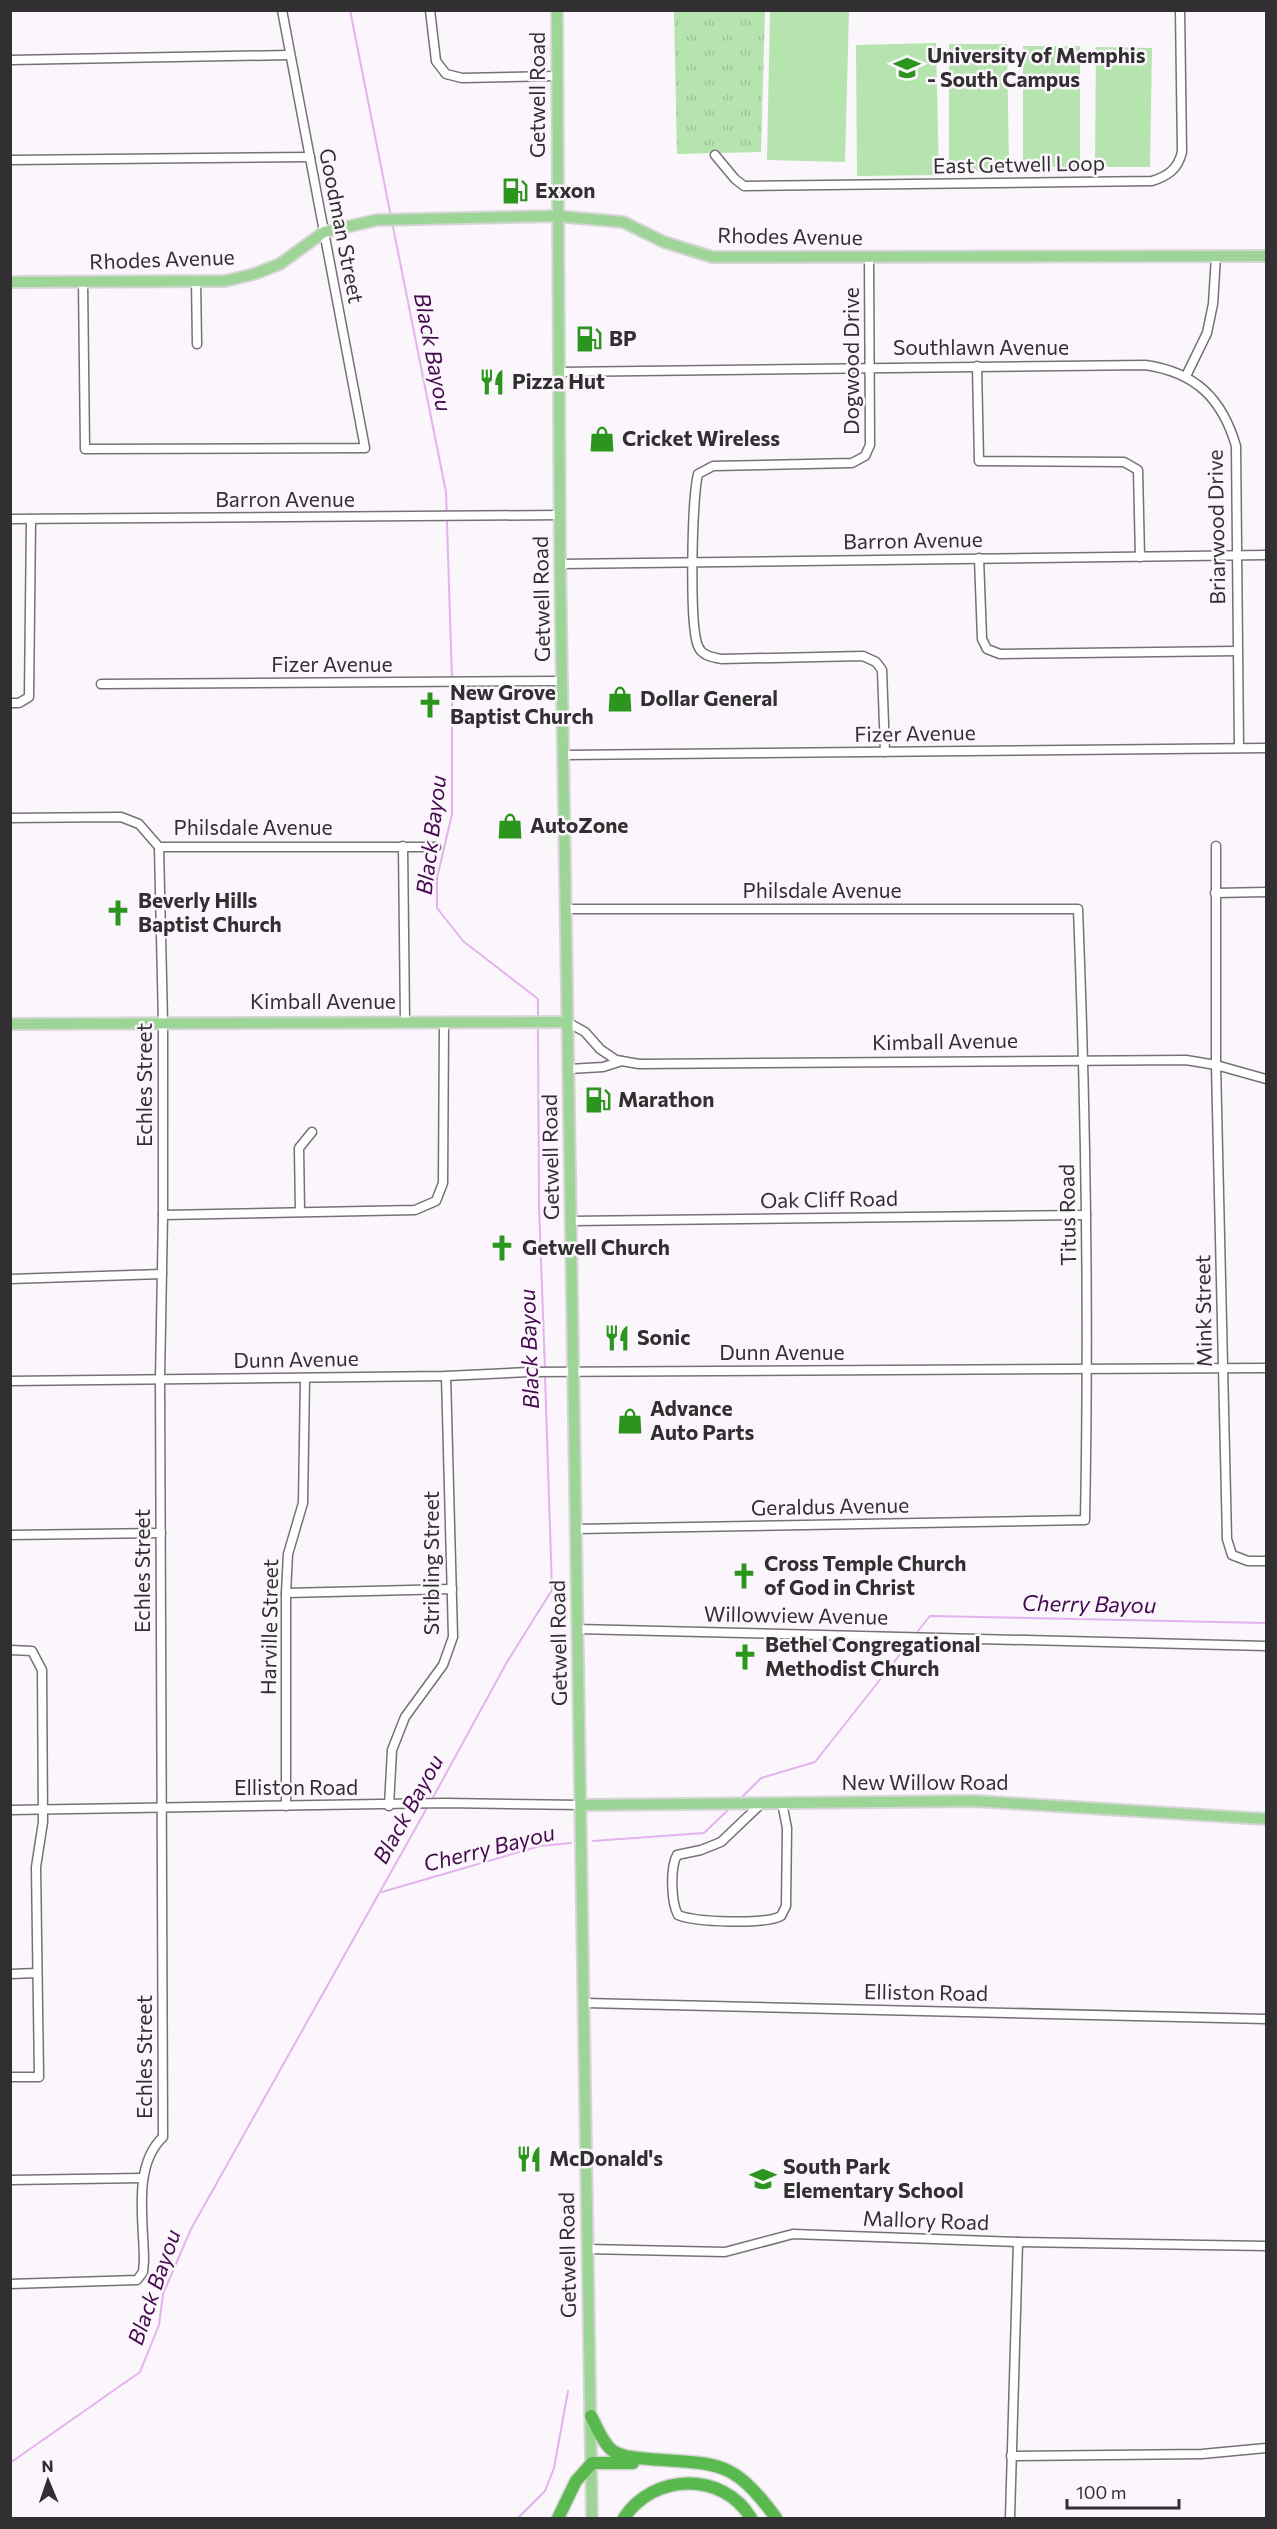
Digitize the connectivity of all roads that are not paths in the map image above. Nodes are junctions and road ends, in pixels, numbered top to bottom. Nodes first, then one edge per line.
1 (282, 10) edge
2 (430, 10) edge
3 (557, 10) edge
4 (1180, 10) edge
5 (290, 55) junction
6 (10, 60) edge
7 (558, 76) junction
8 (715, 155) dead end
9 (310, 157) junction
10 (10, 160) edge
11 (556, 216) junction
12 (324, 232) junction
13 (1216, 256) junction
14 (1266, 256) edge
15 (869, 258) junction
16 (196, 280) junction
17 (10, 282) edge
18 (83, 282) junction
19 (197, 344) dead end
20 (871, 366) junction
21 (977, 366) junction
22 (558, 372) junction
23 (1186, 376) junction
24 (560, 515) junction
25 (10, 519) edge
26 (31, 519) junction
27 (1237, 554) junction
28 (1266, 555) edge
29 (1140, 557) junction
30 (979, 558) junction
31 (693, 561) junction
32 (560, 564) junction
33 (1238, 651) junction
34 (563, 681) junction
35 (101, 684) dead end
36 (10, 703) edge
37 (1239, 748) junction
38 (1266, 748) edge
39 (885, 752) junction
40 (564, 756) junction
41 (10, 818) edge
42 (403, 846) junction
43 (1216, 846) dead end
44 (159, 847) junction
45 (436, 847) dead end
46 (1215, 892) junction
47 (1266, 892) edge
48 (566, 909) junction
49 (1078, 909) joint
50 (405, 1022) junction
51 (567, 1022) junction
52 (163, 1023) junction
53 (444, 1023) junction
54 (10, 1024) edge
55 (1084, 1060) junction
56 (622, 1061) junction
57 (1216, 1065) junction
58 (569, 1068) junction
59 (1266, 1079) edge
60 (312, 1132) dead end
61 (300, 1212) junction
62 (163, 1215) junction
63 (1086, 1215) junction
64 (571, 1221) junction
65 (162, 1274) junction
66 (10, 1279) edge
67 (1223, 1368) junction
68 (1266, 1368) edge
69 (1088, 1370) junction
70 (574, 1372) junction
71 (446, 1376) junction
72 (305, 1378) junction
73 (160, 1379) junction
74 (10, 1381) edge
75 (1085, 1520) joint
76 (576, 1529) junction
77 (161, 1533) junction
78 (10, 1535) edge
79 (1266, 1561) edge
80 (452, 1589) junction
81 (286, 1593) junction
82 (578, 1629) junction
83 (1266, 1646) edge
84 (10, 1650) edge
85 (762, 1803) junction
86 (782, 1803) junction
87 (582, 1804) junction
88 (286, 1806) junction
89 (389, 1806) junction
90 (162, 1807) junction
91 (43, 1809) junction
92 (10, 1810) edge
93 (1266, 1819) edge
94 (10, 1974) edge
95 (37, 1974) junction
96 (585, 2004) junction
97 (1266, 2019) edge
98 (10, 2077) edge
99 (143, 2178) junction
100 (10, 2181) edge
101 (1018, 2242) junction
102 (1266, 2246) edge
103 (587, 2249) junction
104 (10, 2284) edge
105 (591, 2416) junction
106 (1266, 2448) edge
107 (1011, 2456) junction
108 (659, 2460) junction
109 (592, 2463) junction
110 (558, 2518) edge
111 (592, 2518) edge
112 (624, 2518) edge
113 (751, 2518) edge
114 (776, 2518) edge
115 (1010, 2518) edge

1 - 5 street, Goodman Street
2 - 7 street
3 - 7 main road, Getwell Road
4 - 8 street, East Getwell Loop
5 - 6 street
5 - 9 street, Goodman Street
7 - 11 main road, Getwell Road
9 - 10 street
9 - 12 street, Goodman Street
11 - 12 main road, Rhodes Avenue
11 - 15 main road, Rhodes Avenue
11 - 22 main road, Getwell Road
12 - 16 main road, Rhodes Avenue
12 - 18 street, Goodman Street
13 - 14 main road, Rhodes Avenue
13 - 15 main road, Rhodes Avenue
13 - 23 street
15 - 20 street, Dogwood Drive
16 - 18 main road, Rhodes Avenue
16 - 19 street
17 - 18 main road, Rhodes Avenue
20 - 21 street, Southlawn Avenue
20 - 22 street, Southlawn Avenue
20 - 31 street, Dogwood Drive
21 - 23 street, Southlawn Avenue
21 - 29 street
22 - 24 main road, Getwell Road
23 - 27 street, Briarwood Drive
24 - 26 street, Barron Avenue
24 - 32 main road, Getwell Road
25 - 26 street, Barron Avenue
26 - 36 street
27 - 28 street, Barron Avenue
27 - 29 street, Barron Avenue
27 - 33 street, Briarwood Drive
29 - 30 street, Barron Avenue
30 - 31 street, Barron Avenue
30 - 33 street
31 - 32 street, Barron Avenue
31 - 39 street, Dogwood Drive
32 - 34 main road, Getwell Road
33 - 37 street, Briarwood Drive
34 - 35 street, Fizer Avenue
34 - 40 main road, Getwell Road
37 - 38 street, Fizer Avenue
37 - 39 street, Fizer Avenue
39 - 40 street, Fizer Avenue
40 - 48 main road, Getwell Road
41 - 44 street, Philsdale Avenue
42 - 44 street, Philsdale Avenue
42 - 45 street, Philsdale Avenue
42 - 50 street
43 - 46 street
44 - 52 street, Echles Street
46 - 47 street
46 - 57 street
48 - 49 street, Philsdale Avenue
48 - 51 main road, Getwell Road
49 - 55 street, Titus Road
50 - 52 main road, Kimball Avenue
50 - 53 main road, Kimball Avenue
51 - 53 main road, Kimball Avenue
51 - 56 street, Kimball Avenue
51 - 58 main road, Getwell Road
52 - 54 main road, Kimball Avenue
52 - 62 street, Echles Street
53 - 61 street
55 - 56 street, Kimball Avenue
55 - 57 street, Kimball Avenue
55 - 63 street, Titus Road
56 - 58 street, Kimball Avenue
57 - 59 street, Kimball Avenue
57 - 67 street, Mink Street
58 - 64 main road, Getwell Road
60 - 61 street
61 - 62 street
62 - 65 street, Echles Street
63 - 64 street, Oak Cliff Road
63 - 69 street, Titus Road
64 - 70 main road, Getwell Road
65 - 66 street
65 - 73 street, Echles Street
67 - 68 street, Dunn Avenue
67 - 69 street, Dunn Avenue
67 - 79 street, Mink Street
69 - 70 street, Dunn Avenue
69 - 75 street, Titus Road
70 - 71 street, Dunn Avenue
70 - 76 main road, Getwell Road
71 - 72 street, Dunn Avenue
71 - 80 street, Stribling Street
72 - 73 street, Dunn Avenue
72 - 81 street, Harville Street
73 - 74 street, Dunn Avenue
73 - 77 street, Echles Street
75 - 76 street, Geraldus Avenue
76 - 82 main road, Getwell Road
77 - 78 street
77 - 90 street, Echles Street
80 - 81 street
80 - 89 street, Stribling Street
81 - 88 street, Harville Street
82 - 83 street, Willowview Avenue
82 - 87 main road, Getwell Road
84 - 91 street
85 - 86 main road, New Willow Road
85 - 86 street
85 - 87 main road, New Willow Road
86 - 93 main road, New Willow Road
87 - 89 street, Elliston Road
87 - 96 main road, Getwell Road
88 - 89 street, Elliston Road
88 - 90 street, Elliston Road
90 - 91 street, Elliston Road
90 - 99 street, Echles Street
91 - 92 street, Elliston Road
91 - 95 street
94 - 95 street
95 - 98 street
96 - 97 street, Elliston Road
96 - 103 main road, Getwell Road
99 - 100 street
99 - 104 street, Echles Street
101 - 102 street, Mallory Road
101 - 103 street, Mallory Road
101 - 107 street
103 - 105 main road, Getwell Road
105 - 108 highway
105 - 109 main road, Getwell Road
106 - 107 street
107 - 115 street
108 - 109 highway
108 - 114 highway
109 - 110 highway
109 - 111 main road, Getwell Road
112 - 113 highway

